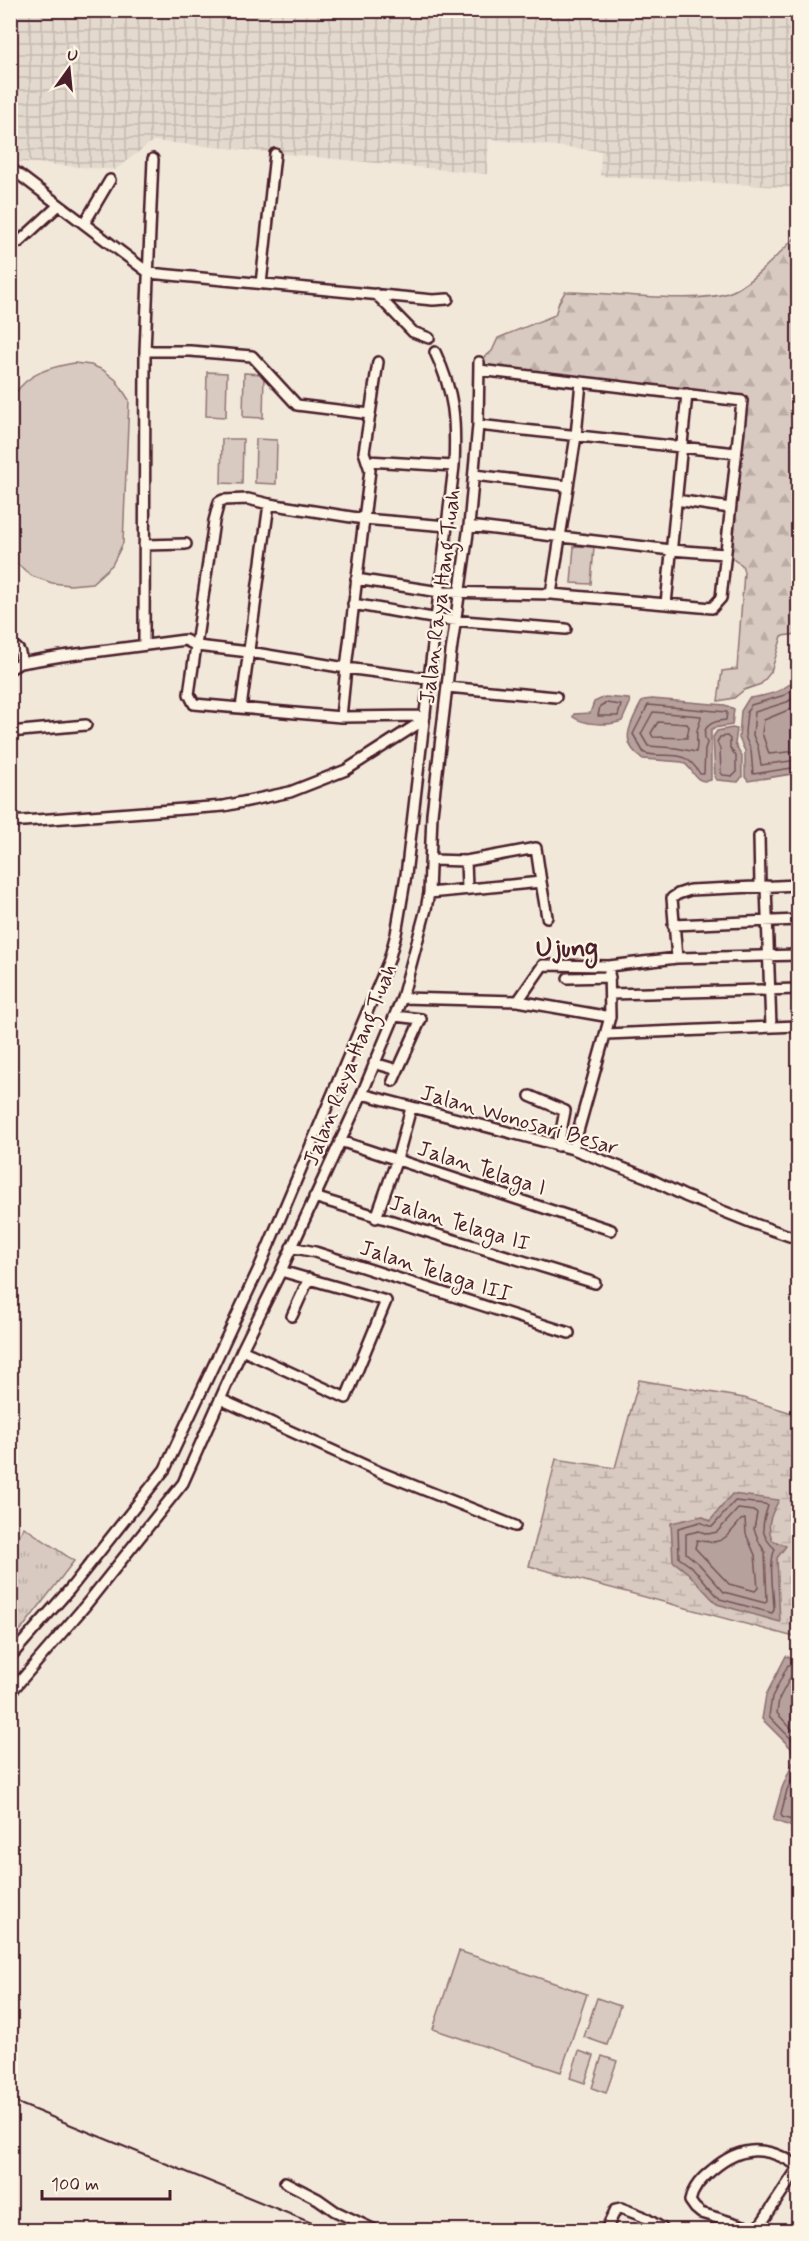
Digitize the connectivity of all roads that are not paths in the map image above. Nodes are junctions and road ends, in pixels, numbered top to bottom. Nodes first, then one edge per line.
1 (275, 154) dead end
2 (153, 159) dead end
3 (13, 170) dead end
4 (110, 180) dead end
5 (59, 205) junction
6 (84, 224) junction
7 (10, 241) edge
8 (149, 273) junction
9 (261, 284) junction
10 (376, 294) junction
11 (448, 299) dead end
12 (429, 338) dead end
13 (145, 351) junction
14 (435, 352) dead end
15 (378, 362) dead end
16 (581, 382) junction
17 (687, 394) junction
18 (370, 414) junction
19 (478, 425) junction
20 (576, 436) junction
21 (681, 447) junction
22 (736, 453) junction
23 (367, 461) junction
24 (454, 466) junction
25 (474, 475) junction
26 (568, 486) junction
27 (676, 500) junction
28 (269, 504) junction
29 (730, 507) junction
30 (364, 519) junction
31 (447, 526) junction
32 (469, 526) junction
33 (560, 537) junction
34 (186, 544) dead end
35 (144, 545) junction
36 (671, 550) junction
37 (725, 554) junction
38 (356, 579) junction
39 (440, 592) junction
40 (459, 593) junction
41 (551, 594) junction
42 (353, 604) junction
43 (666, 604) junction
44 (438, 619) junction
45 (455, 620) junction
46 (566, 628) dead end
47 (10, 644) edge
48 (144, 645) junction
49 (196, 646) junction
50 (249, 652) junction
51 (20, 663) junction
52 (346, 668) junction
53 (10, 669) edge
54 (430, 680) junction
55 (447, 687) junction
56 (556, 697) dead end
57 (241, 708) junction
58 (341, 717) junction
59 (425, 718) junction
60 (86, 725) dead end
61 (10, 732) edge
62 (10, 822) edge
63 (759, 836) dead end
64 (432, 860) junction
65 (466, 861) junction
66 (541, 882) junction
67 (798, 885) edge
68 (763, 886) junction
69 (467, 888) junction
70 (429, 893) junction
71 (547, 917) dead end
72 (798, 920) edge
73 (768, 921) junction
74 (673, 925) junction
75 (798, 955) edge
76 (768, 956) junction
77 (676, 958) junction
78 (609, 966) junction
79 (610, 977) junction
80 (568, 978) dead end
81 (798, 989) edge
82 (770, 990) junction
83 (611, 994) junction
84 (402, 998) junction
85 (518, 1001) junction
86 (395, 1016) junction
87 (610, 1017) junction
88 (798, 1026) edge
89 (771, 1027) junction
90 (606, 1034) junction
91 (374, 1063) junction
92 (398, 1070) junction
93 (393, 1081) dead end
94 (362, 1094) junction
95 (530, 1096) dead end
96 (411, 1108) junction
97 (340, 1141) junction
98 (558, 1146) junction
99 (573, 1149) junction
100 (397, 1159) junction
101 (314, 1197) junction
102 (376, 1218) junction
103 (611, 1230) dead end
104 (798, 1239) edge
105 (291, 1247) junction
106 (281, 1271) junction
107 (309, 1278) junction
108 (595, 1283) dead end
109 (292, 1316) dead end
110 (569, 1333) dead end
111 (242, 1350) junction
112 (220, 1399) junction
113 (515, 1526) dead end
114 (10, 1657) edge
115 (10, 1693) edge
116 (798, 2167) edge
117 (285, 2182) dead end
118 (662, 2228) dead end
119 (375, 2230) edge
120 (606, 2230) edge
121 (757, 2230) edge

1 - 9 street
2 - 8 street
3 - 5 street
4 - 6 street
5 - 6 street
5 - 7 street
6 - 8 street
8 - 9 street
8 - 13 street
9 - 10 street
10 - 11 street
10 - 12 street
13 - 18 street
13 - 35 street
14 - 24 street, Jalan Raya Hang Tuah
15 - 18 street
16 - 17 street
16 - 19 street, Jalan Raya Hang Tuah
16 - 20 street
17 - 21 street
17 - 22 street
18 - 23 street
19 - 20 street
19 - 25 street, Jalan Raya Hang Tuah
20 - 21 street
20 - 26 street
21 - 22 street
21 - 27 street
22 - 29 street
23 - 24 street
23 - 30 street
24 - 31 street, Jalan Raya Hang Tuah
25 - 26 street
25 - 32 street, Jalan Raya Hang Tuah
26 - 33 street
27 - 29 street
27 - 36 street
28 - 30 street
28 - 49 street
28 - 50 street
29 - 37 street
30 - 31 street
30 - 38 street
31 - 39 street, Jalan Raya Hang Tuah
32 - 33 street
32 - 40 street, Jalan Raya Hang Tuah
33 - 36 street
33 - 41 street
34 - 35 street
35 - 48 street
36 - 37 street
36 - 43 street
37 - 43 street
38 - 39 street
38 - 42 street
39 - 40 street
39 - 44 street, Jalan Raya Hang Tuah
40 - 41 street
40 - 45 street, Jalan Raya Hang Tuah
41 - 43 street
42 - 44 street
42 - 52 street
44 - 45 street
44 - 54 street, Jalan Raya Hang Tuah
45 - 46 street
45 - 55 street, Jalan Raya Hang Tuah
47 - 51 street
48 - 49 street
48 - 51 street
49 - 50 street
49 - 57 street
50 - 52 street
50 - 57 street
51 - 53 street
52 - 54 street
52 - 58 street
54 - 59 street, Jalan Raya Hang Tuah
55 - 56 street
55 - 64 street, Jalan Raya Hang Tuah
57 - 58 street
58 - 59 street
59 - 62 street
59 - 114 street, Jalan Raya Hang Tuah
60 - 61 street
63 - 68 street
64 - 65 street
64 - 70 street, Jalan Raya Hang Tuah
65 - 66 street
65 - 69 street
66 - 69 street
66 - 71 street
67 - 68 street
68 - 73 street
68 - 74 street
69 - 70 street
70 - 84 street, Jalan Raya Hang Tuah
72 - 73 street
73 - 74 street
73 - 76 street
74 - 77 street
75 - 76 street
76 - 77 street
76 - 82 street
77 - 78 street
78 - 79 street
78 - 85 street
79 - 80 street
79 - 83 street
81 - 82 street
82 - 83 street
82 - 89 street
83 - 87 street
84 - 85 street
84 - 86 street, Jalan Raya Hang Tuah
85 - 87 street
86 - 91 street, Jalan Raya Hang Tuah
86 - 92 street
87 - 90 street
88 - 89 street
89 - 90 street
90 - 99 street
91 - 92 street
91 - 94 street, Jalan Raya Hang Tuah
92 - 93 street
94 - 96 street, Jalan Wonosari Besar
94 - 97 street, Jalan Raya Hang Tuah
95 - 98 street
96 - 98 street, Jalan Wonosari Besar
96 - 100 street
97 - 100 street, Jalan Telaga I
97 - 101 street, Jalan Raya Hang Tuah
98 - 99 street, Jalan Wonosari Besar
99 - 104 street, Jalan Wonosari Besar
100 - 102 street
100 - 103 street, Jalan Telaga I
101 - 102 street, Jalan Telaga II
101 - 105 street, Jalan Raya Hang Tuah
102 - 108 street, Jalan Telaga II
105 - 106 street, Jalan Raya Hang Tuah
105 - 110 street, Jalan Telaga III
106 - 107 street
106 - 111 street, Jalan Raya Hang Tuah
107 - 109 street
107 - 111 street
111 - 112 street, Jalan Raya Hang Tuah
112 - 113 street
112 - 115 street, Jalan Raya Hang Tuah
116 - 121 street
116 - 121 street
117 - 119 street
118 - 120 street

